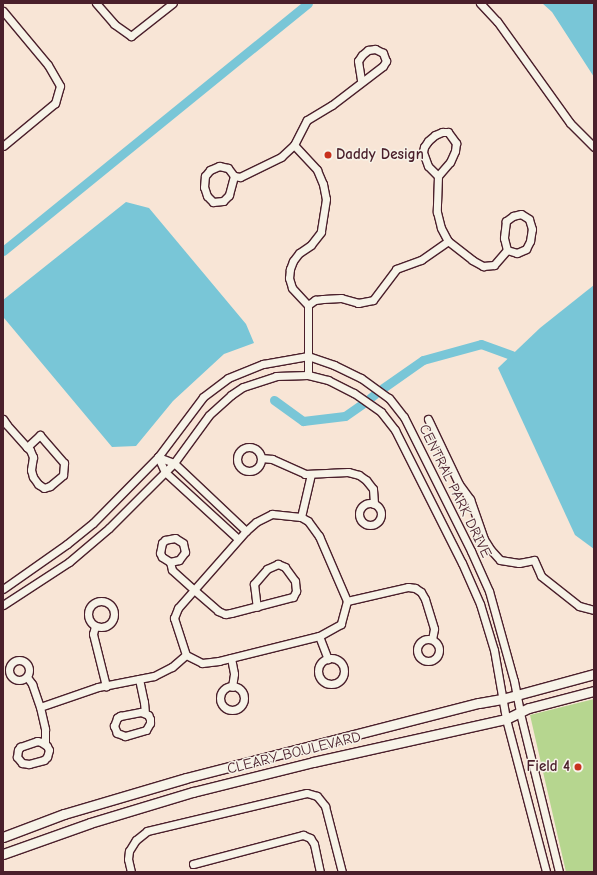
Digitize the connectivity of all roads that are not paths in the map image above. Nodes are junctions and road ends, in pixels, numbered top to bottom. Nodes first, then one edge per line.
1 (96, 3) edge
2 (172, 3) edge
3 (480, 3) edge
4 (3, 11) edge
5 (361, 81) junction
6 (294, 145) junction
7 (3, 146) edge
8 (594, 147) edge
9 (234, 176) junction
10 (438, 176) junction
11 (448, 241) junction
12 (507, 250) junction
13 (308, 305) junction
14 (308, 356) junction
15 (308, 375) junction
16 (428, 419) dead end
17 (4, 424) edge
18 (27, 446) junction
19 (158, 457) junction
20 (261, 458) dead end
21 (174, 463) junction
22 (165, 472) junction
23 (311, 474) junction
24 (374, 504) dead end
25 (300, 517) junction
26 (246, 531) junction
27 (238, 539) junction
28 (170, 562) dead end
29 (3, 589) edge
30 (194, 589) junction
31 (347, 601) junction
32 (3, 605) edge
33 (257, 607) junction
34 (594, 610) edge
35 (95, 626) dead end
36 (319, 636) junction
37 (432, 639) dead end
38 (186, 655) junction
39 (231, 658) junction
40 (328, 659) dead end
41 (594, 674) edge
42 (27, 677) dead end
43 (139, 679) junction
44 (106, 686) junction
45 (232, 687) dead end
46 (594, 691) edge
47 (517, 695) junction
48 (502, 699) junction
49 (40, 707) junction
50 (145, 713) junction
51 (520, 713) junction
52 (506, 719) junction
53 (45, 743) dead end
54 (3, 836) edge
55 (3, 854) edge
56 (193, 864) dead end
57 (131, 872) edge
58 (320, 872) edge
59 (342, 872) edge
60 (546, 872) edge
61 (559, 872) edge

1 - 2 street
3 - 8 street
4 - 7 street
5 - 5 street
5 - 6 street
6 - 9 street
6 - 13 street
9 - 9 street
10 - 10 street
10 - 11 street
11 - 12 street
11 - 13 street
12 - 12 street
13 - 14 street
14 - 15 street
14 - 19 street, CENTRAL PARK DRIVE
14 - 47 street, CENTRAL PARK DRIVE
15 - 21 street, CENTRAL PARK DRIVE
15 - 48 street, CENTRAL PARK DRIVE
16 - 34 street
17 - 18 street
18 - 18 street
19 - 21 street
19 - 22 street
19 - 29 street, CENTRAL PARK DRIVE
20 - 23 street
21 - 22 street, CENTRAL PARK DRIVE
21 - 26 street
22 - 27 street
22 - 32 street, CENTRAL PARK DRIVE
23 - 24 street
23 - 25 street
25 - 26 street
25 - 31 street
26 - 27 street
27 - 30 street
28 - 30 street
30 - 33 street
30 - 38 street
31 - 36 street
31 - 37 street
33 - 33 street
35 - 44 street
36 - 39 street
36 - 40 street
38 - 39 street
38 - 43 street
39 - 45 street
41 - 47 street, CLEARY BOULEVARD
42 - 49 street
43 - 44 street
43 - 50 street
44 - 49 street
46 - 51 street, CLEARY BOULEVARD
47 - 48 street, CLEARY BOULEVARD
47 - 51 street, CENTRAL PARK DRIVE
48 - 52 street, CENTRAL PARK DRIVE
48 - 54 street, CLEARY BOULEVARD
49 - 53 street
50 - 50 street
51 - 52 street, CLEARY BOULEVARD
51 - 61 street, CENTRAL PARK DRIVE
52 - 55 street, CLEARY BOULEVARD
52 - 60 street, CENTRAL PARK DRIVE
56 - 58 street
57 - 59 street

